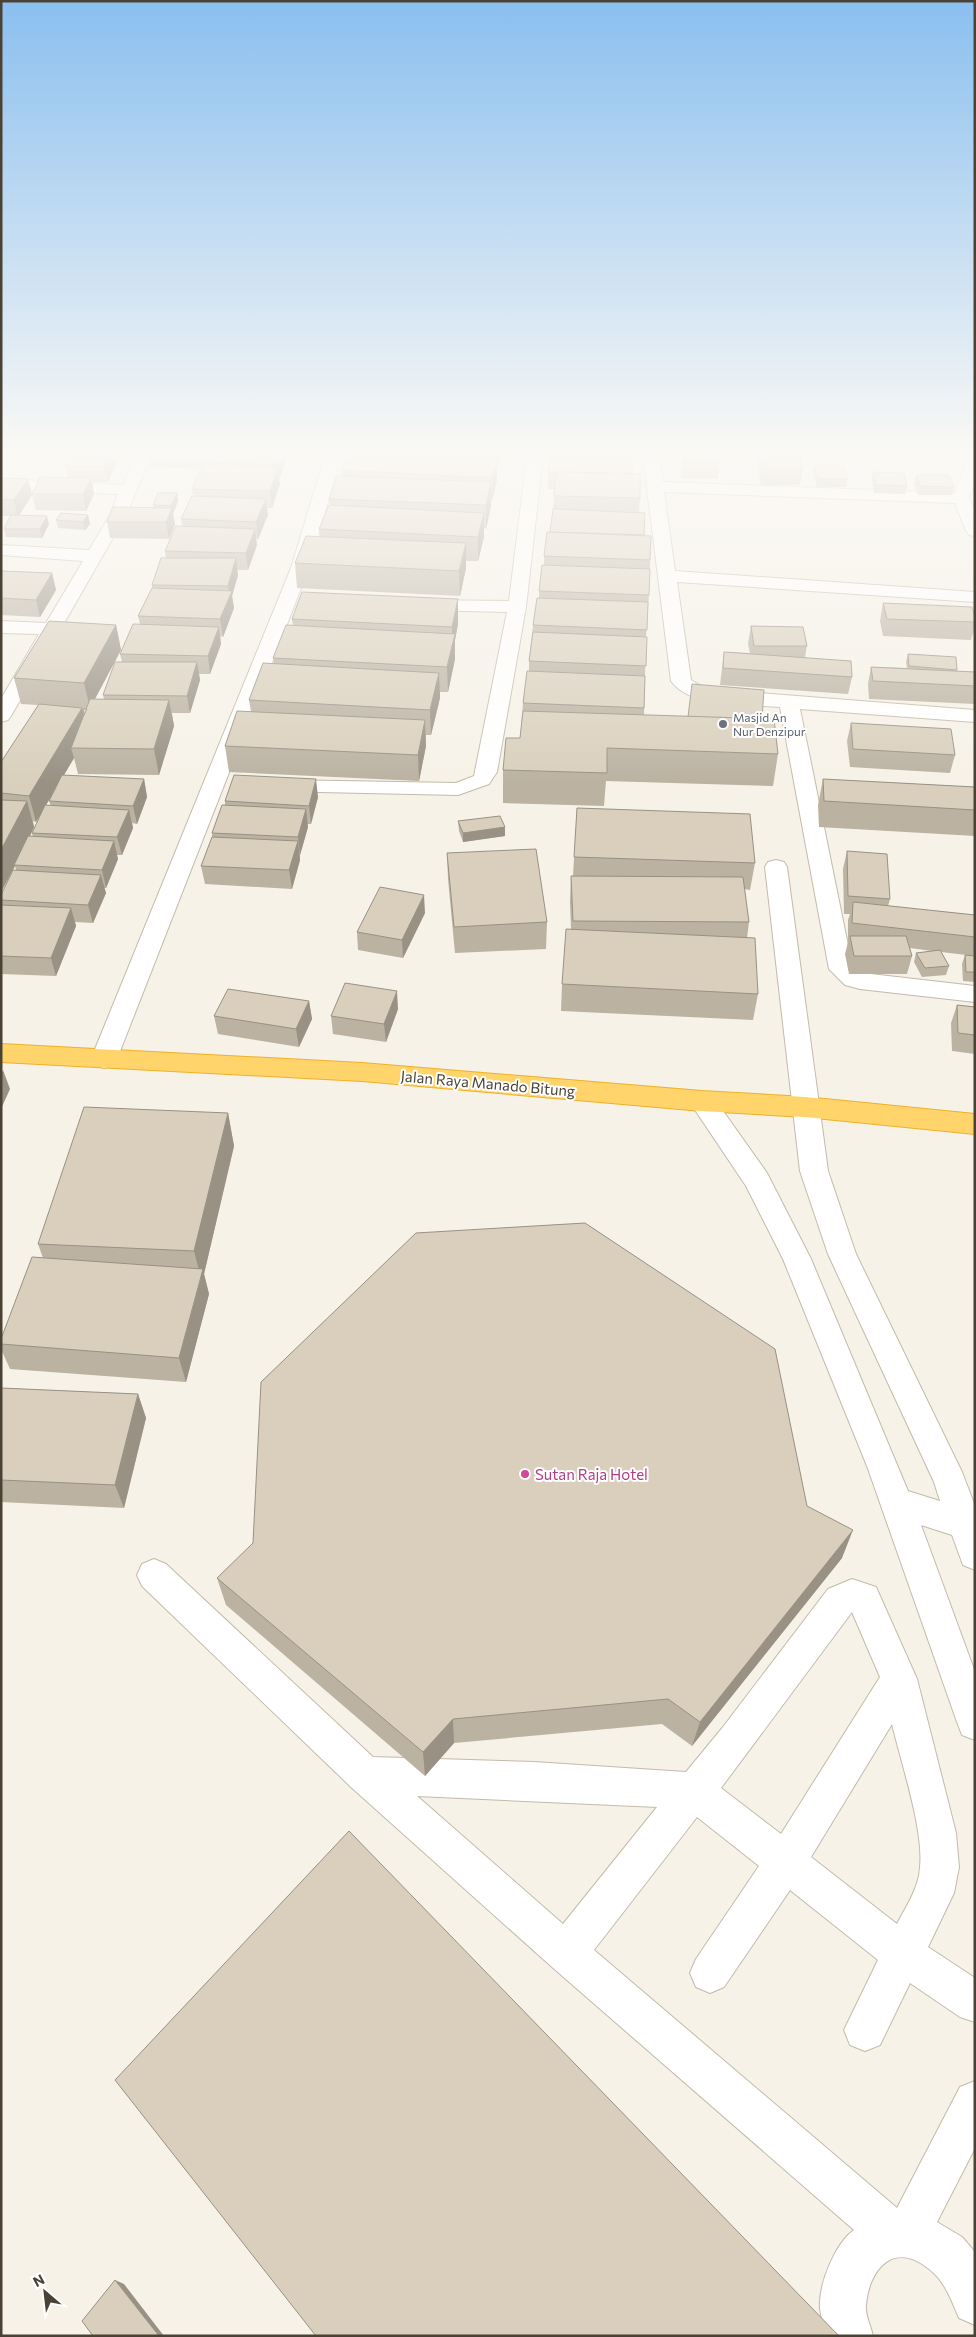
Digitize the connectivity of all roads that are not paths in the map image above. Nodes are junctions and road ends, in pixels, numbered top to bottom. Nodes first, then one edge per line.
1 (89, 565) edge
2 (301, 565) edge
3 (522, 565) edge
4 (667, 565) edge
5 (669, 576) junction
6 (975, 597) edge
7 (402, 604) edge
8 (517, 607) junction
9 (1, 627) edge
10 (51, 629) junction
11 (789, 702) junction
12 (1, 716) edge
13 (975, 716) edge
14 (263, 786) edge
15 (776, 867) dead end
16 (975, 994) edge
17 (1, 1053) edge
18 (104, 1059) junction
19 (702, 1101) junction
20 (805, 1107) junction
21 (975, 1124) edge
22 (896, 1502) junction
23 (969, 1525) edge
24 (975, 1554) edge
25 (154, 1575) dead end
26 (899, 1679) junction
27 (975, 1722) edge
28 (365, 1775) junction
29 (694, 1791) junction
30 (785, 1863) junction
31 (566, 1954) junction
32 (903, 1954) junction
33 (710, 1973) dead end
34 (975, 2002) edge
35 (865, 2030) dead end
36 (975, 2102) edge
37 (900, 2234) junction
38 (974, 2291) edge
39 (850, 2336) edge

1 - 10 street
2 - 18 street
3 - 8 street
4 - 5 street
5 - 6 street
5 - 11 street
7 - 8 street
8 - 14 street
9 - 10 street
10 - 12 street
11 - 13 street
11 - 16 street
15 - 20 street
17 - 18 highway, Jalan Raya Manado Bitung
18 - 19 highway, Jalan Raya Manado Bitung
19 - 20 highway, Jalan Raya Manado Bitung
19 - 22 street
20 - 21 highway, Jalan Raya Manado Bitung
20 - 23 street
22 - 23 street
22 - 27 street
23 - 24 street
25 - 28 street
26 - 29 street
26 - 30 street
26 - 32 street
28 - 29 street
28 - 31 street
29 - 30 street
29 - 31 street
30 - 32 street
30 - 33 street
31 - 37 street
32 - 34 street
32 - 35 street
36 - 37 street
37 - 38 street
37 - 39 street

